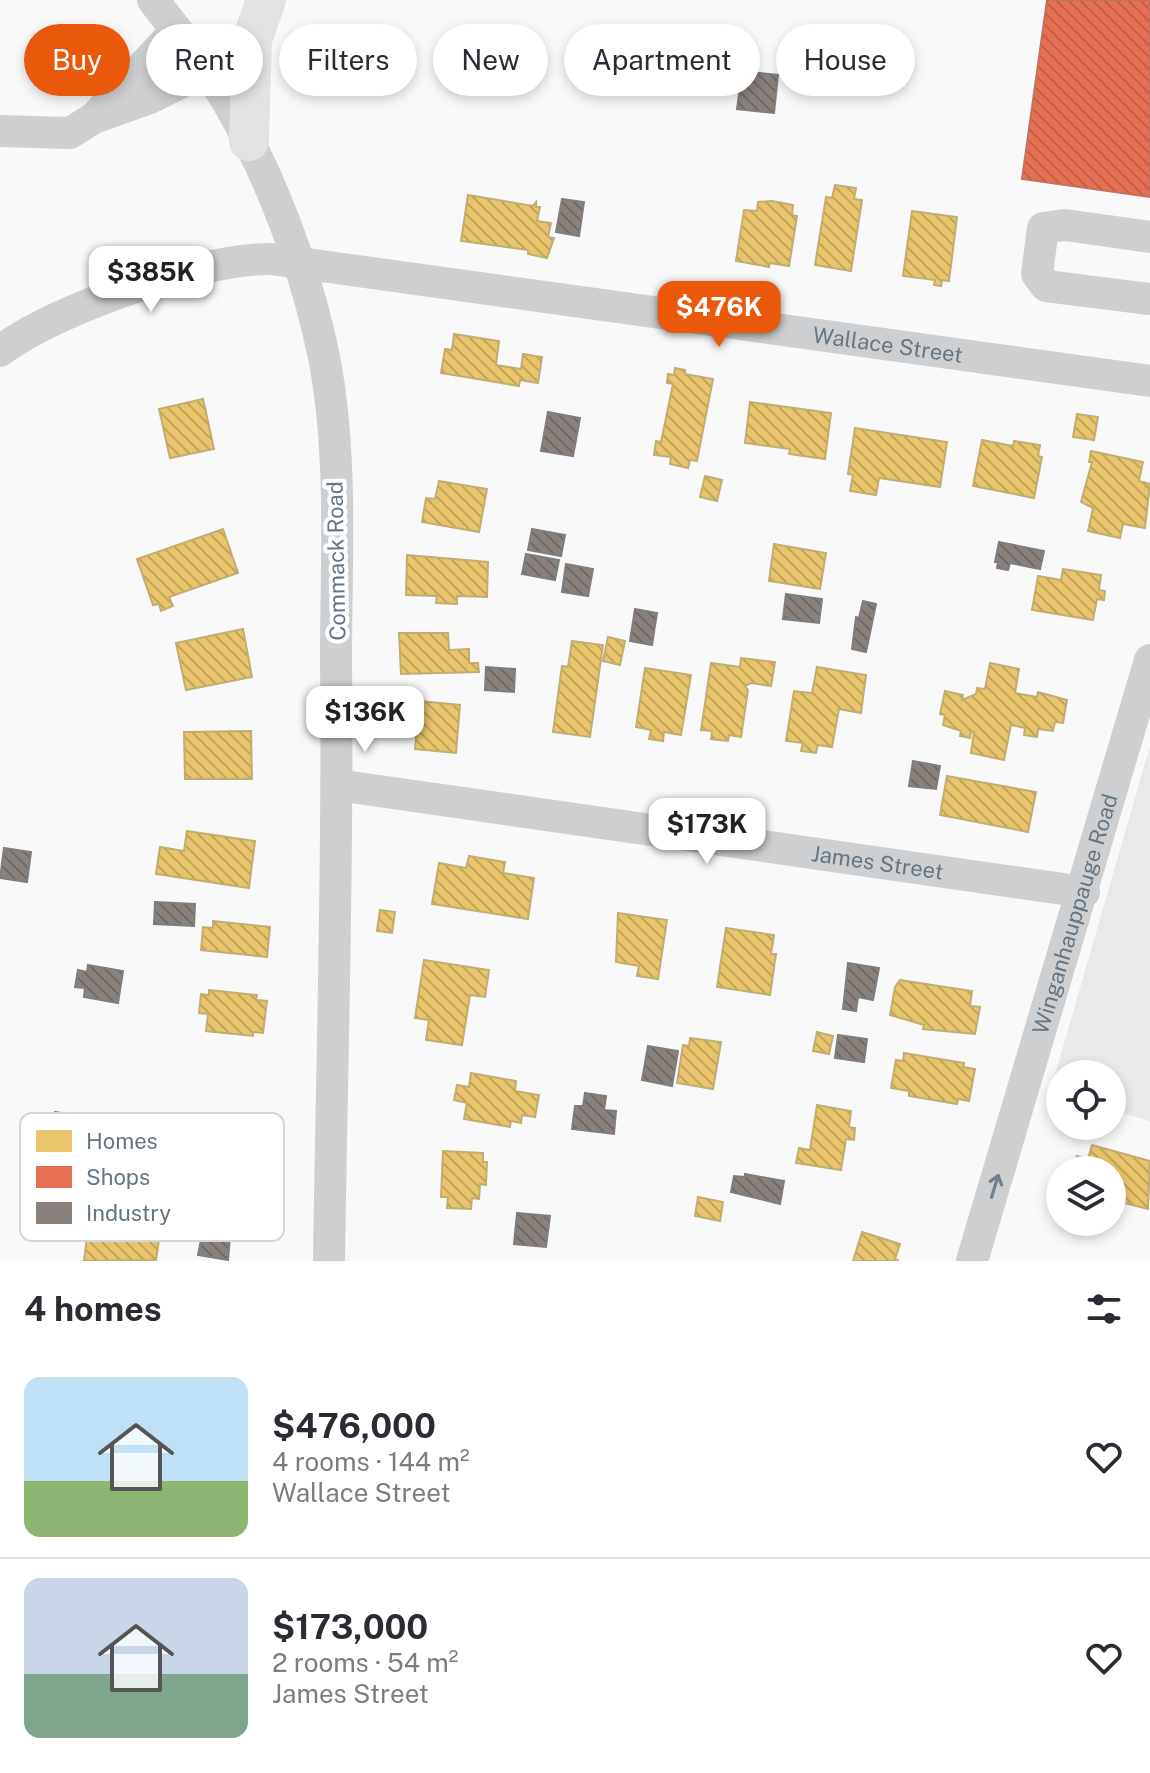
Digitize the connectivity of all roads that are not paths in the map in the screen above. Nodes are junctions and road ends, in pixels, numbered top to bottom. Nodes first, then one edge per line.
1 (153, 0) edge
2 (266, 0) edge
3 (171, 24) edge
4 (146, 63) edge
5 (154, 96) edge
6 (222, 96) edge
7 (94, 118) junction
8 (0, 131) edge
9 (249, 141) junction
10 (1150, 237) edge
11 (295, 260) junction
12 (1150, 299) edge
13 (0, 351) edge
14 (1150, 381) edge
15 (1150, 660) edge
16 (337, 785) junction
17 (1084, 892) junction
18 (329, 1261) edge
19 (972, 1261) edge

1 - 3 street, Commack Road
2 - 9 main road
4 - 7 street
5 - 7 street
6 - 9 street, Commack Road
7 - 8 street
9 - 11 street, Commack Road
10 - 12 street
11 - 13 street, Wallace Street
11 - 14 street, Wallace Street
11 - 16 street, Commack Road
15 - 17 street, Winganhauppauge Road
16 - 17 street, James Street
16 - 18 street, Commack Road
19 -> 17 street, Winganhauppauge Road

